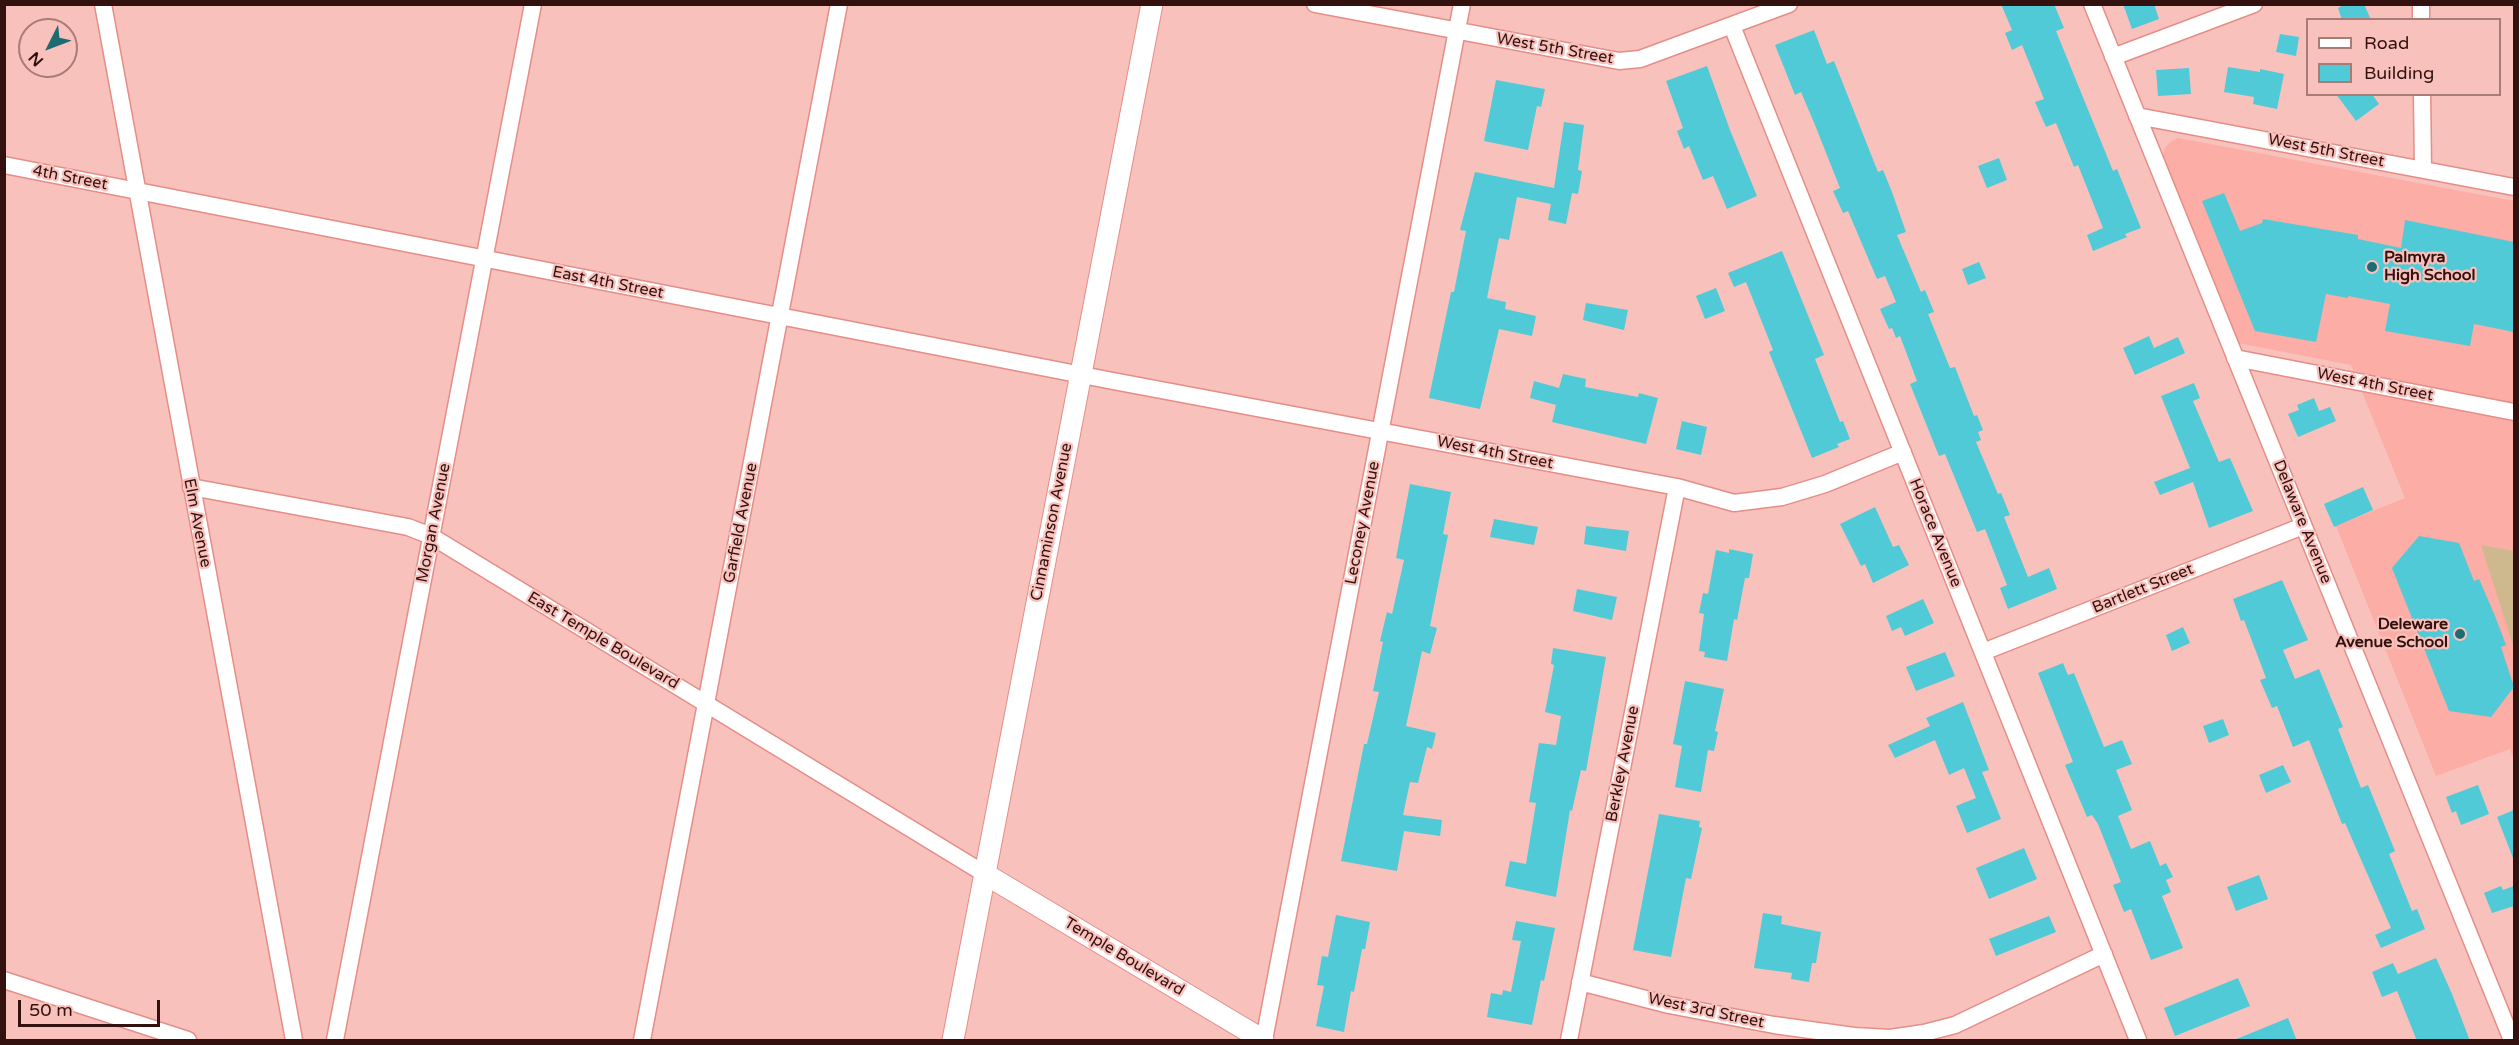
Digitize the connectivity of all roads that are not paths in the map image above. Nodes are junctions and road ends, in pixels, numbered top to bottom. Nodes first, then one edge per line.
1 (103, 4) edge
2 (533, 4) edge
3 (839, 4) edge
4 (1152, 4) edge
5 (1315, 4) edge
6 (1462, 4) edge
7 (1789, 4) edge
8 (2092, 4) edge
9 (2254, 4) edge
10 (1731, 26) junction
11 (1457, 31) junction
12 (2113, 57) junction
13 (2422, 96) edge
14 (2137, 116) junction
15 (4, 165) edge
16 (2423, 169) junction
17 (2514, 187) edge
18 (136, 191) junction
19 (485, 259) junction
20 (780, 316) junction
21 (2235, 358) junction
22 (1081, 375) junction
23 (2514, 412) edge
24 (1380, 431) junction
25 (1903, 452) junction
26 (191, 487) junction
27 (1677, 488) junction
28 (2303, 526) junction
29 (431, 536) junction
30 (1983, 652) junction
31 (707, 704) junction
32 (985, 874) junction
33 (2104, 954) junction
34 (4, 980) edge
35 (1580, 982) junction
36 (188, 1041) edge
37 (294, 1041) edge
38 (335, 1041) edge
39 (642, 1041) edge
40 (953, 1041) edge
41 (1263, 1041) edge
42 (1569, 1041) edge
43 (2138, 1041) edge
44 (2512, 1041) edge

1 - 18 street, Elm Avenue
2 - 19 street, Morgan Avenue
3 - 20 street, Garfield Avenue
4 - 22 street, Cinnaminson Avenue
5 - 11 street, West 5th Street
6 - 11 street, Leconey Avenue
7 - 10 street, West 5th Street
8 - 12 street, Delaware Avenue
9 - 12 street
10 - 11 street, West 5th Street
10 - 25 street, Horace Avenue
11 - 24 street, Leconey Avenue
12 - 14 street, Delaware Avenue
13 - 16 street
14 - 16 street, West 5th Street
14 - 21 street, Delaware Avenue
15 - 18 street, 4th Street
16 - 17 street, West 5th Street
18 - 19 street, East 4th Street
18 - 26 street, Elm Avenue
19 - 20 street, East 4th Street
19 - 29 street, Morgan Avenue
20 - 22 street, East 4th Street
20 - 31 street, Garfield Avenue
21 - 23 street, West 4th Street
21 - 28 street, Delaware Avenue
22 - 24 street, West 4th Street
22 - 32 street, Cinnaminson Avenue
24 - 27 street, West 4th Street
24 - 41 street, Leconey Avenue
25 - 27 street, West 4th Street
25 - 30 street, Horace Avenue
26 - 29 street, East Temple Boulevard
26 - 37 street, Elm Avenue
27 - 35 street, Berkley Avenue
28 - 30 street, Bartlett Street
28 - 44 street, Delaware Avenue
29 - 31 street, East Temple Boulevard
29 - 38 street, Morgan Avenue
30 - 33 street, Horace Avenue
31 - 32 street, East Temple Boulevard
31 - 39 street, Garfield Avenue
32 - 40 street, Cinnaminson Avenue
32 - 41 street, Temple Boulevard
33 - 35 street, West 3rd Street
33 - 43 street, Horace Avenue
34 - 36 street
35 - 42 street, Berkley Avenue

